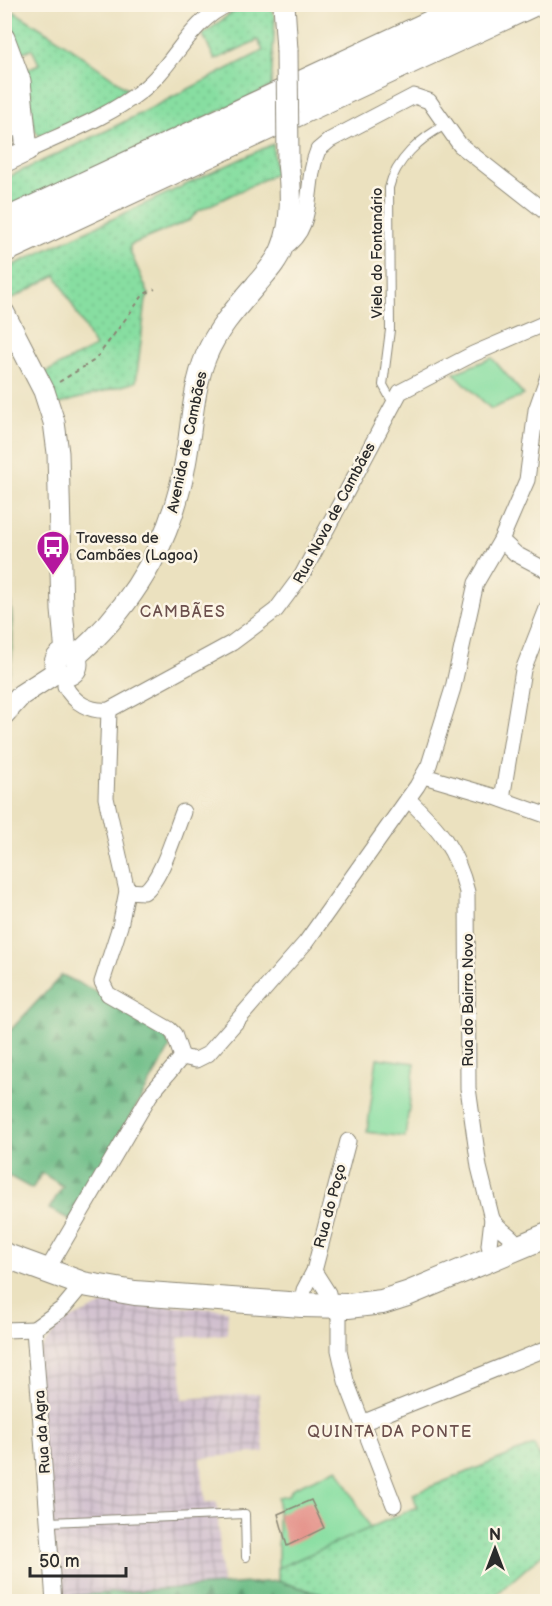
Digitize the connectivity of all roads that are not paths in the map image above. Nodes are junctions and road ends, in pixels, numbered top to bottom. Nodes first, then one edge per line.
1 (228, 4) edge
2 (284, 4) edge
3 (474, 4) edge
4 (530, 4) edge
5 (4, 39) edge
6 (7, 65) edge
7 (446, 125) junction
8 (14, 157) edge
9 (548, 214) edge
10 (4, 223) edge
11 (4, 249) edge
12 (282, 249) junction
13 (4, 313) edge
14 (548, 322) edge
15 (548, 376) edge
16 (393, 403) junction
17 (501, 540) junction
18 (548, 571) edge
19 (548, 606) edge
20 (66, 664) junction
21 (109, 710) junction
22 (4, 714) edge
23 (424, 776) junction
24 (408, 799) junction
25 (502, 799) junction
26 (183, 812) dead end
27 (548, 816) edge
28 (127, 891) junction
29 (182, 1057) junction
30 (348, 1141) dead end
31 (492, 1219) junction
32 (548, 1235) edge
33 (518, 1248) junction
34 (4, 1255) edge
35 (493, 1258) junction
36 (314, 1271) junction
37 (46, 1272) junction
38 (83, 1284) junction
39 (302, 1305) junction
40 (334, 1306) junction
41 (34, 1329) junction
42 (4, 1330) edge
43 (548, 1348) edge
44 (362, 1423) junction
45 (394, 1505) dead end
46 (48, 1522) junction
47 (246, 1557) dead end
48 (54, 1602) edge

1 - 8 street
2 - 12 street, Avenida de Cambães, bridge
3 - 10 highway
4 - 11 highway
5 - 6 street
6 - 8 street
7 - 9 street
7 - 12 street
7 - 16 lane, Viela do Fontanário
12 - 20 street, Avenida de Cambães
13 - 20 street
14 - 16 street, Rua Nova de Cambães
15 - 17 street
16 - 21 street, Rua Nova de Cambães
17 - 18 street
17 - 23 street
19 - 25 street
20 - 21 street
20 - 22 street, Avenida de Cambães
21 - 28 street
23 - 24 street
23 - 25 street
24 - 29 street
24 - 31 street, Rua do Bairro Novo
25 - 27 street
26 - 28 street
28 - 29 street
29 - 37 street
30 - 36 street, Rua do Poço
31 - 33 street
31 - 35 street, Rua do Bairro Novo
32 - 33 main road
33 - 35 main road
34 - 37 main road
35 - 40 main road
36 - 39 street, Rua do Poço
36 - 40 street
37 - 38 main road
38 - 39 main road
38 - 41 street
39 - 40 main road
40 - 44 street
41 - 42 street
41 - 46 street, Rua da Agra
43 - 44 street
44 - 45 street
46 - 47 lane
46 - 48 street, Rua da Agra

